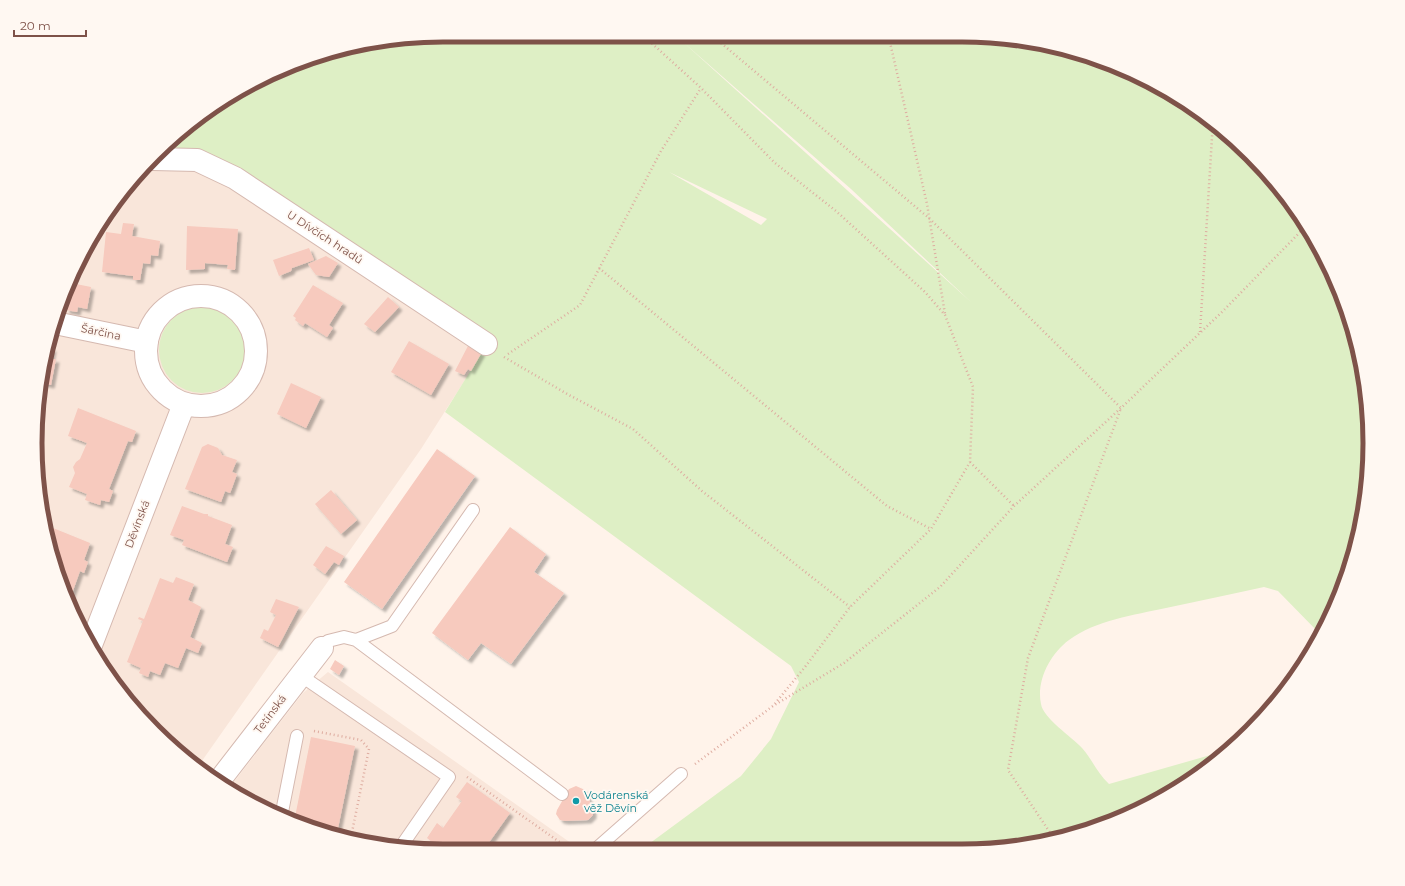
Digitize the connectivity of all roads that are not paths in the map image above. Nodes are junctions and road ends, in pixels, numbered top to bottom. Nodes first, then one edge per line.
1 (159, 159) edge
2 (60, 324) edge
3 (147, 342) junction
4 (495, 351) road end
5 (184, 404) junction
6 (473, 510) dead end
7 (93, 638) edge
8 (356, 640) junction
9 (322, 648) joint
10 (300, 675) junction
11 (297, 736) road end
12 (681, 774) road end
13 (222, 777) edge
14 (562, 794) dead end
15 (282, 810) edge
16 (404, 842) edge
17 (602, 844) edge

1 - 4 street, U Dívčích hradů
2 - 3 street, Šárčina
3 - 5 street
3 - 5 street
5 - 7 street, Děvínská
6 - 8 lane
8 - 9 lane
8 - 14 lane
9 - 10 street, Tetínská
10 - 13 street, Tetínská
10 - 16 lane
11 - 15 lane
12 - 17 lane

